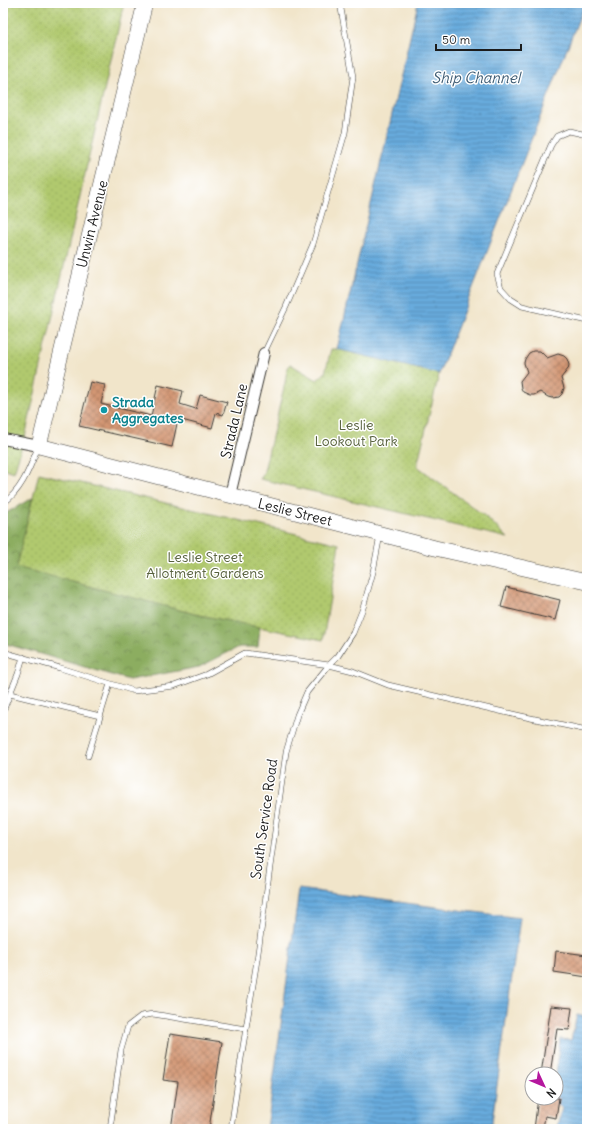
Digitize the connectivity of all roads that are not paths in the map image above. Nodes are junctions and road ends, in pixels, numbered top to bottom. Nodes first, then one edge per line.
1 (145, 3) edge
2 (340, 3) edge
3 (587, 135) edge
4 (587, 321) edge
5 (264, 353) joint
6 (3, 440) edge
7 (39, 446) junction
8 (230, 495) junction
9 (3, 503) edge
10 (380, 534) junction
11 (587, 582) edge
12 (3, 652) edge
13 (23, 658) junction
14 (329, 666) junction
15 (110, 684) junction
16 (10, 694) junction
17 (3, 716) edge
18 (100, 716) junction
19 (587, 730) edge
20 (88, 756) dead end
21 (246, 1029) junction
22 (110, 1129) edge
23 (231, 1129) edge

1 - 7 street, Unwin Avenue
2 - 5 lane
3 - 4 lane
5 - 8 street, Strada Lane
6 - 7 street, Leslie Street
7 - 8 street, Leslie Street
7 - 9 lane
8 - 10 street, Leslie Street
10 - 11 street, Leslie Street
10 - 14 lane, South Service Road
12 - 13 lane
13 - 15 lane
13 - 16 lane
14 - 15 lane
14 - 19 lane
14 - 21 lane, South Service Road
15 - 18 lane
16 - 17 lane
16 - 18 lane
18 - 20 lane
21 - 22 lane
21 - 23 lane, South Service Road

